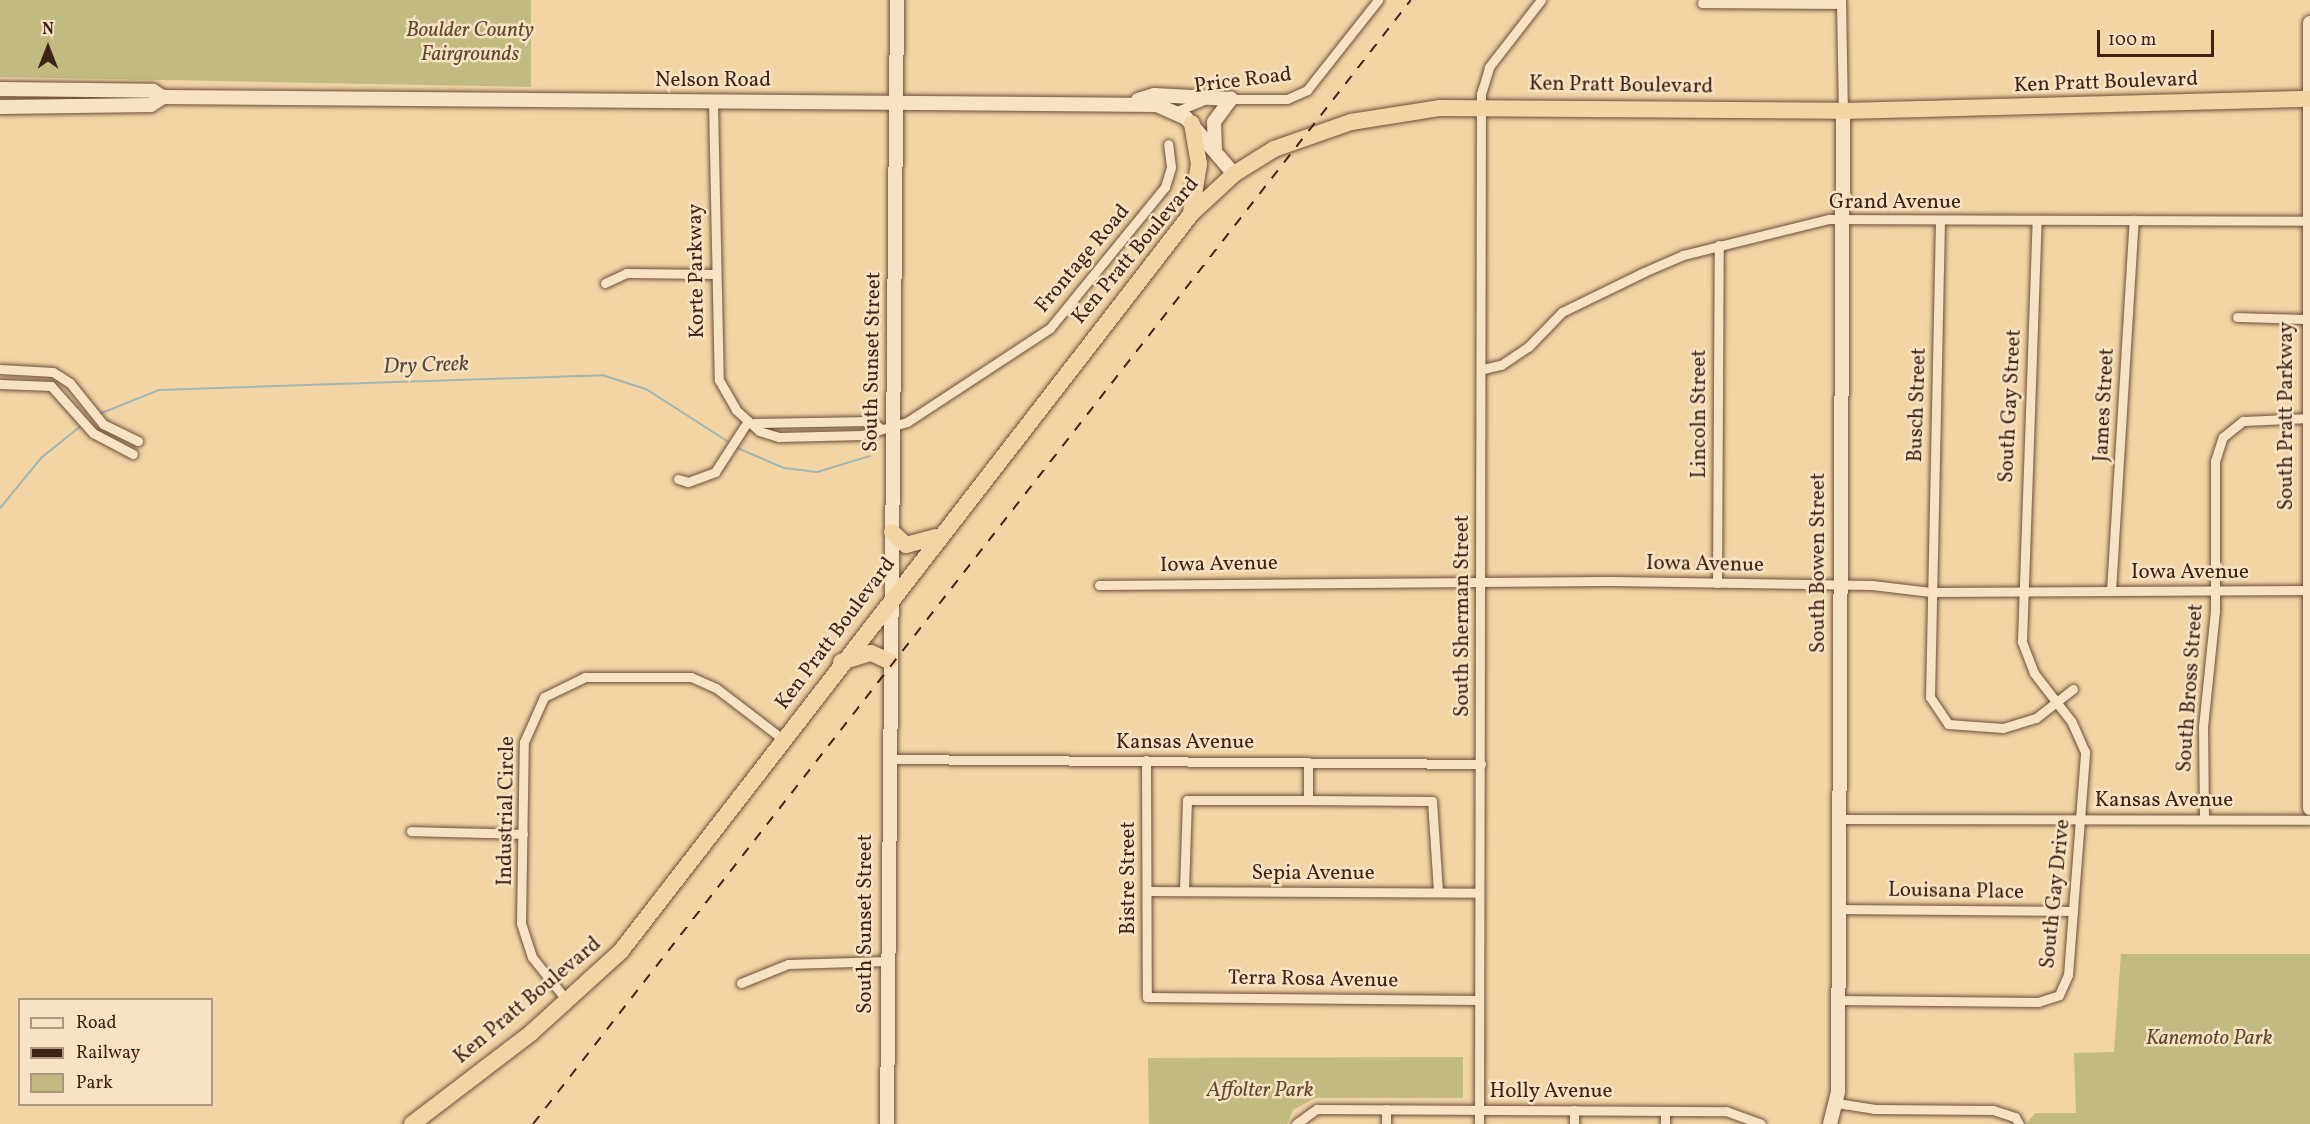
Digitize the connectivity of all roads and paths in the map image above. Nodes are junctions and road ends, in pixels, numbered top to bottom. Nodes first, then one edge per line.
1 (897, 0) edge
2 (1378, 0) edge
3 (1541, 0) edge
4 (1841, 2) edge
5 (1702, 3) dead end
6 (2310, 23) edge
7 (0, 89) edge
8 (163, 97) junction
9 (1231, 99) junction
10 (2309, 99) edge
11 (713, 102) junction
12 (896, 104) junction
13 (1124, 104) junction
14 (0, 107) edge
15 (1481, 107) junction
16 (1177, 111) junction
17 (1843, 111) junction
18 (1192, 124) junction
19 (1168, 144) dead end
20 (1216, 152) junction
21 (1234, 174) junction
22 (1191, 214) junction
23 (1842, 219) junction
24 (1940, 220) junction
25 (2134, 220) junction
26 (2037, 221) junction
27 (2309, 221) edge
28 (1719, 245) junction
29 (715, 274) junction
30 (605, 283) dead end
31 (2237, 317) dead end
32 (2309, 319) edge
33 (0, 369) edge
34 (1482, 369) junction
35 (0, 384) edge
36 (2309, 418) edge
37 (752, 422) junction
38 (887, 427) junction
39 (138, 441) dead end
40 (133, 454) dead end
41 (678, 479) dead end
42 (892, 532) junction
43 (939, 535) junction
44 (1481, 581) junction
45 (1718, 583) junction
46 (1840, 584) junction
47 (1099, 585) dead end
48 (2309, 590) edge
49 (2111, 591) junction
50 (2215, 591) junction
51 (1931, 592) junction
52 (2022, 592) junction
53 (891, 595) junction
54 (889, 662) junction
55 (840, 663) junction
56 (2309, 676) edge
57 (890, 681) dead end
58 (2073, 690) dead end
59 (2058, 702) junction
60 (889, 724) junction
61 (784, 740) junction
62 (888, 759) junction
63 (1146, 760) junction
64 (1308, 762) junction
65 (1481, 764) junction
66 (1308, 800) junction
67 (2310, 808) edge
68 (2204, 818) junction
69 (1839, 819) junction
70 (2082, 819) junction
71 (2310, 820) edge
72 (411, 831) dead end
73 (523, 834) junction
74 (1184, 890) junction
75 (1147, 891) junction
76 (1438, 892) junction
77 (1479, 893) junction
78 (1838, 909) junction
79 (2073, 911) junction
80 (888, 961) junction
81 (741, 983) dead end
82 (1147, 997) joint
83 (1479, 1000) junction
84 (1837, 1000) junction
85 (568, 1002) junction
86 (1837, 1103) junction
87 (1386, 1109) junction
88 (1479, 1110) junction
89 (1574, 1110) junction
90 (1665, 1111) junction
91 (2017, 1121) edge
92 (412, 1124) edge
93 (887, 1124) edge
94 (1296, 1124) edge
95 (1386, 1124) edge
96 (1479, 1124) edge
97 (1574, 1124) edge
98 (1665, 1124) edge
99 (1761, 1124) edge
100 (1830, 1124) edge

1 - 12 street, South Sunset Street
2 - 9 street, Price Road
3 - 15 street, South Sherman Street
4 - 5 street
4 - 17 street, South Bowen Street
6 - 10 street, South Pratt Parkway
7 - 8 street, Nelson Road
8 - 11 street, Nelson Road
8 - 14 street, Nelson Road
9 - 13 street
9 - 16 street, Price Road
9 - 20 street
10 - 17 highway, Ken Pratt Boulevard
10 - 27 street, South Pratt Parkway
11 - 12 street, Nelson Road
11 - 29 street, Korte Parkway
12 - 13 street, Nelson Road
12 - 38 street, South Sunset Street
13 - 16 street, Nelson Road
15 - 17 highway, Ken Pratt Boulevard
15 - 21 highway, Ken Pratt Boulevard
15 - 34 street, South Sherman Street
16 - 18 street
17 - 23 street, South Bowen Street
18 - 20 street
18 - 22 highway
19 - 38 street, Frontage Road
20 - 21 street
21 - 22 highway, Ken Pratt Boulevard
22 - 43 highway, Ken Pratt Boulevard
23 - 24 street, Grand Avenue
23 - 28 street, Grand Avenue
23 - 46 street, South Bowen Street
24 - 26 street, Grand Avenue
24 - 51 street, Busch Street
25 - 26 street, Grand Avenue
25 - 27 street, Grand Avenue
25 - 49 street, James Street
26 - 52 street, South Gay Street
27 - 32 street, South Pratt Parkway
28 - 34 street, Grand Avenue
28 - 45 street, Lincoln Street
29 - 30 street
29 - 37 street, Korte Parkway
31 - 32 street
32 - 36 street, South Pratt Parkway
33 - 39 street
34 - 44 street, South Sherman Street
35 - 40 street
36 - 48 street, South Pratt Parkway
36 - 50 street, South Bross Street
37 - 38 street
37 - 38 street, Korte Parkway
37 - 41 street
38 - 42 street, South Sunset Street
42 - 43 highway
42 - 53 street, South Sunset Street
43 - 53 highway, Ken Pratt Boulevard
44 - 45 street, Iowa Avenue
44 - 47 street, Iowa Avenue
44 - 65 street, South Sherman Street
45 - 46 street, Iowa Avenue
46 - 51 street, Iowa Avenue
46 - 69 street, South Bowen Street
48 - 50 street, Iowa Avenue
48 - 56 street, South Pratt Parkway
49 - 50 street, Iowa Avenue
49 - 52 street, Iowa Avenue
50 - 68 street, South Bross Street
51 - 52 street, Iowa Avenue
51 - 59 street, Busch Street
52 - 59 street, South Gay Drive
53 - 54 street, South Sunset Street
53 - 55 highway, Ken Pratt Boulevard
54 - 55 highway
54 - 60 street, South Sunset Street
55 - 61 highway, Ken Pratt Boulevard
56 - 67 street, South Pratt Parkway
57 - 60 street, South Sunset Street
58 - 59 street, Busch Street
59 - 70 street, South Gay Drive
60 - 62 street, South Sunset Street
61 - 73 street, Industrial Circle
61 - 85 highway, Ken Pratt Boulevard
62 - 63 street, Kansas Avenue
62 - 80 street, South Sunset Street
63 - 64 street, Kansas Avenue
63 - 75 street, Bistre Street
64 - 65 street, Kansas Avenue
64 - 66 street
65 - 77 street, South Sherman Street
66 - 74 street
66 - 76 street
68 - 70 street, Kansas Avenue
68 - 71 street, Kansas Avenue
69 - 70 street, Kansas Avenue
69 - 78 street, South Bowen Street
70 - 79 street, South Gay Drive
72 - 73 street
73 - 85 street, Industrial Circle
74 - 75 street, Sepia Avenue
74 - 76 street, Sepia Avenue
75 - 82 street, Bistre Street
76 - 77 street, Sepia Avenue
77 - 83 street, South Sherman Street
78 - 79 street, Louisana Place
78 - 84 street, South Bowen Street
79 - 84 street, South Gay Drive
80 - 81 street
80 - 93 street, South Sunset Street
82 - 83 street, Terra Rosa Avenue
83 - 88 street, South Sherman Street
84 - 86 street, South Bowen Street
85 - 92 highway, Ken Pratt Boulevard
86 - 91 street
86 - 100 street, South Bowen Street
87 - 88 street, Holly Avenue
87 - 94 street, Holly Avenue
87 - 95 street
88 - 89 street, Holly Avenue
88 - 96 street, South Sherman Street
89 - 90 street, Holly Avenue
89 - 97 street
90 - 98 street
90 - 99 street, Holly Avenue

